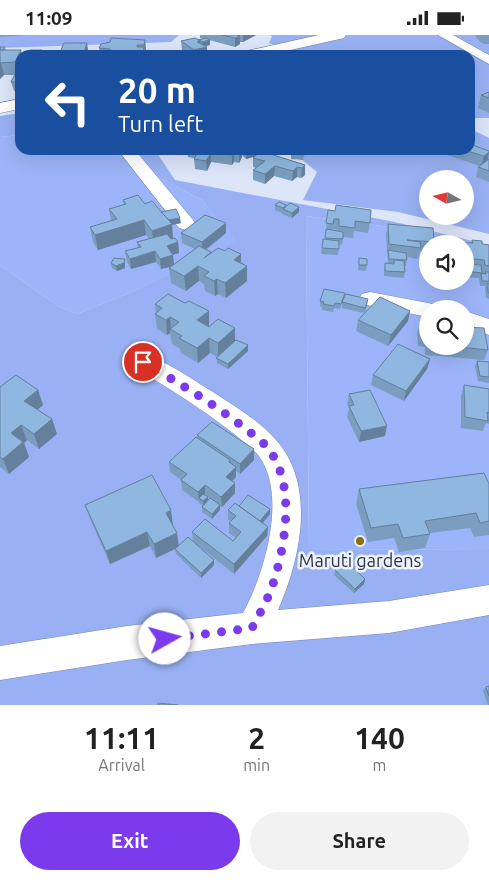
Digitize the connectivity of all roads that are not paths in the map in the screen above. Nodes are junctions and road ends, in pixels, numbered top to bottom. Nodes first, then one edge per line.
1 (339, 35) edge
2 (444, 35) edge
3 (271, 50) edge
4 (471, 50) edge
5 (475, 52) edge
6 (489, 60) edge
7 (15, 106) edge
8 (0, 108) edge
9 (130, 155) edge
10 (186, 225) dead end
11 (370, 299) edge
12 (419, 308) edge
13 (474, 321) edge
14 (489, 327) edge
15 (143, 362) dead end
16 (489, 600) edge
17 (252, 628) junction
18 (0, 663) edge

1 - 3 street
2 - 4 street
5 - 6 street
7 - 8 street
9 - 10 street
11 - 12 street
13 - 14 street
15 - 17 street
16 - 17 street
17 - 18 street

